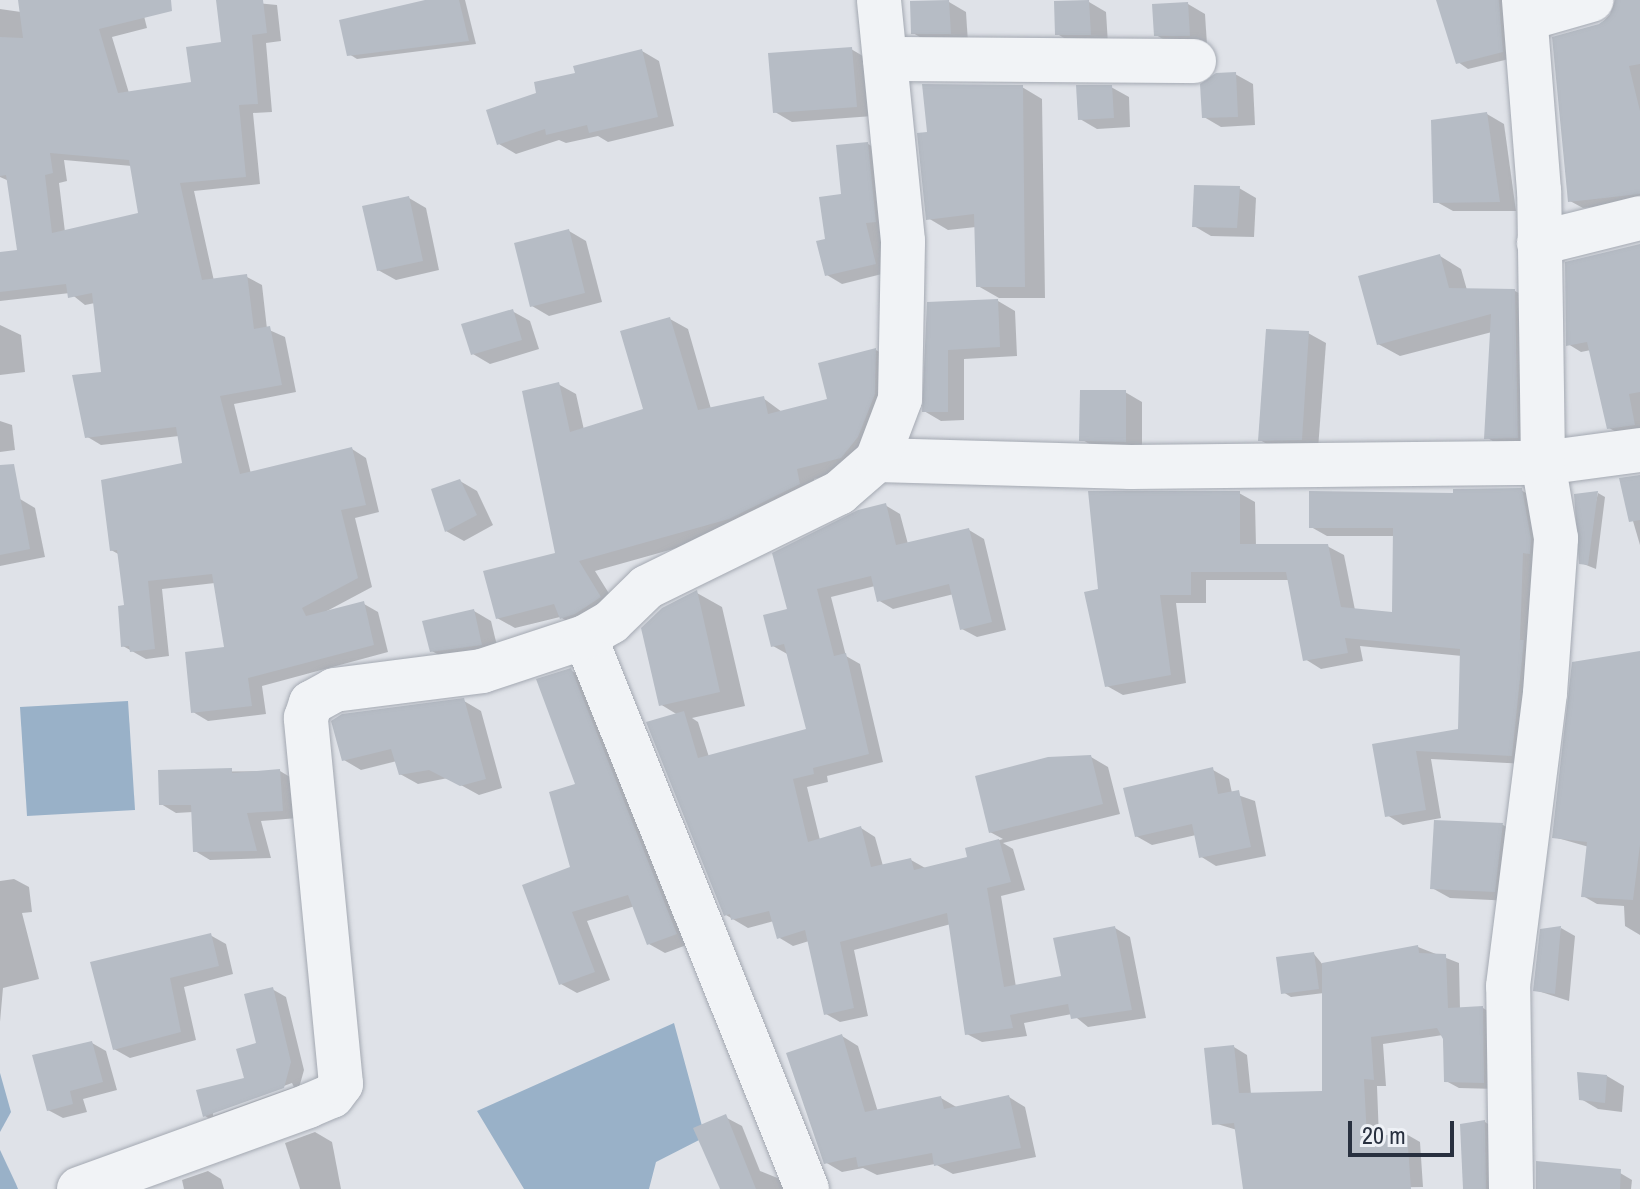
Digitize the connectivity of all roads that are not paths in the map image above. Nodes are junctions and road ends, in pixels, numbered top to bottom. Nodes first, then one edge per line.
1 (879, 0) edge
2 (1591, 0) edge
3 (1526, 9) edge
4 (885, 59) junction
5 (1194, 61) dead end
6 (1640, 218) edge
7 (1539, 243) junction
8 (1640, 450) edge
9 (877, 460) junction
10 (1543, 463) junction
11 (585, 637) junction
12 (79, 1189) edge
13 (807, 1189) edge
14 (1511, 1189) edge

1 - 4 street
2 - 3 street
3 - 7 street
4 - 5 street
4 - 9 street
6 - 7 street
7 - 10 street
8 - 10 street
9 - 10 street
9 - 11 street
10 - 14 street
11 - 12 street
11 - 13 street

